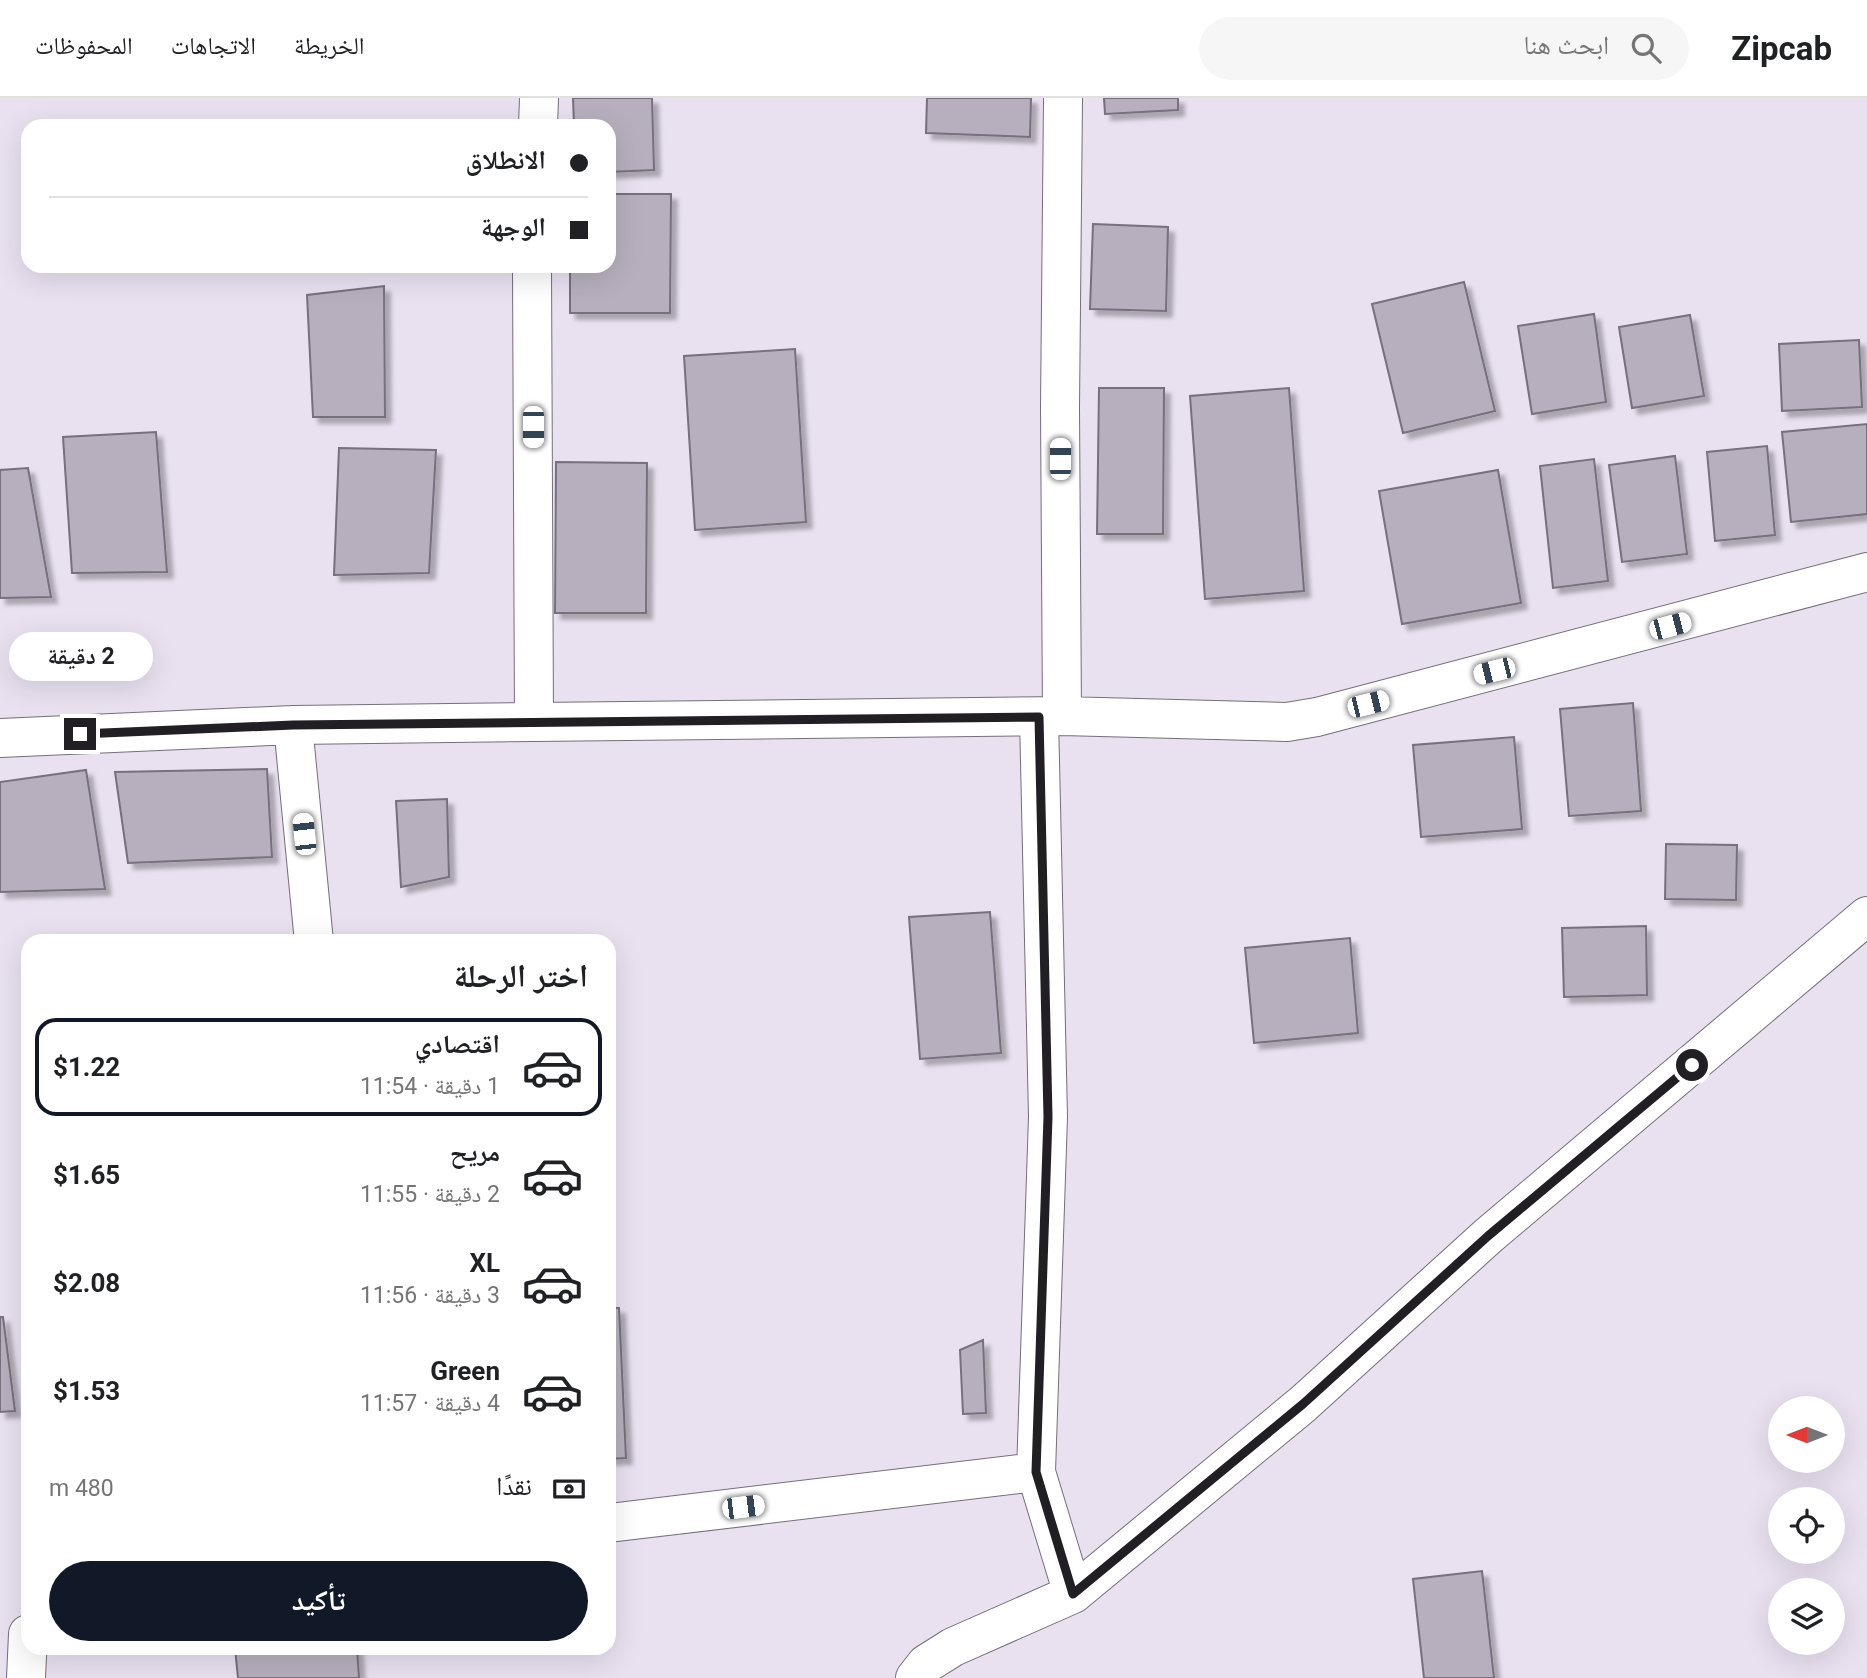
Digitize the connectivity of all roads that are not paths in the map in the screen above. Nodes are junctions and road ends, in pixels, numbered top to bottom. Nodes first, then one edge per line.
1 (539, 98) edge
2 (1063, 98) edge
3 (538, 119) edge
4 (532, 273) edge
5 (1867, 572) edge
6 (1050, 716) junction
7 (534, 722) junction
8 (293, 725) junction
9 (0, 738) edge
10 (1867, 916) edge
11 (313, 934) edge
12 (1036, 1472) junction
13 (616, 1523) edge
14 (1073, 1594) junction
15 (27, 1655) edge
16 (26, 1678) edge
17 (915, 1678) edge

1 - 3 street
2 - 6 street
4 - 7 street
5 - 6 street
6 - 7 street
6 - 12 street
7 - 8 street
8 - 9 street
8 - 11 street
10 - 14 street
12 - 13 street
12 - 14 street
14 - 17 street
15 - 16 street

